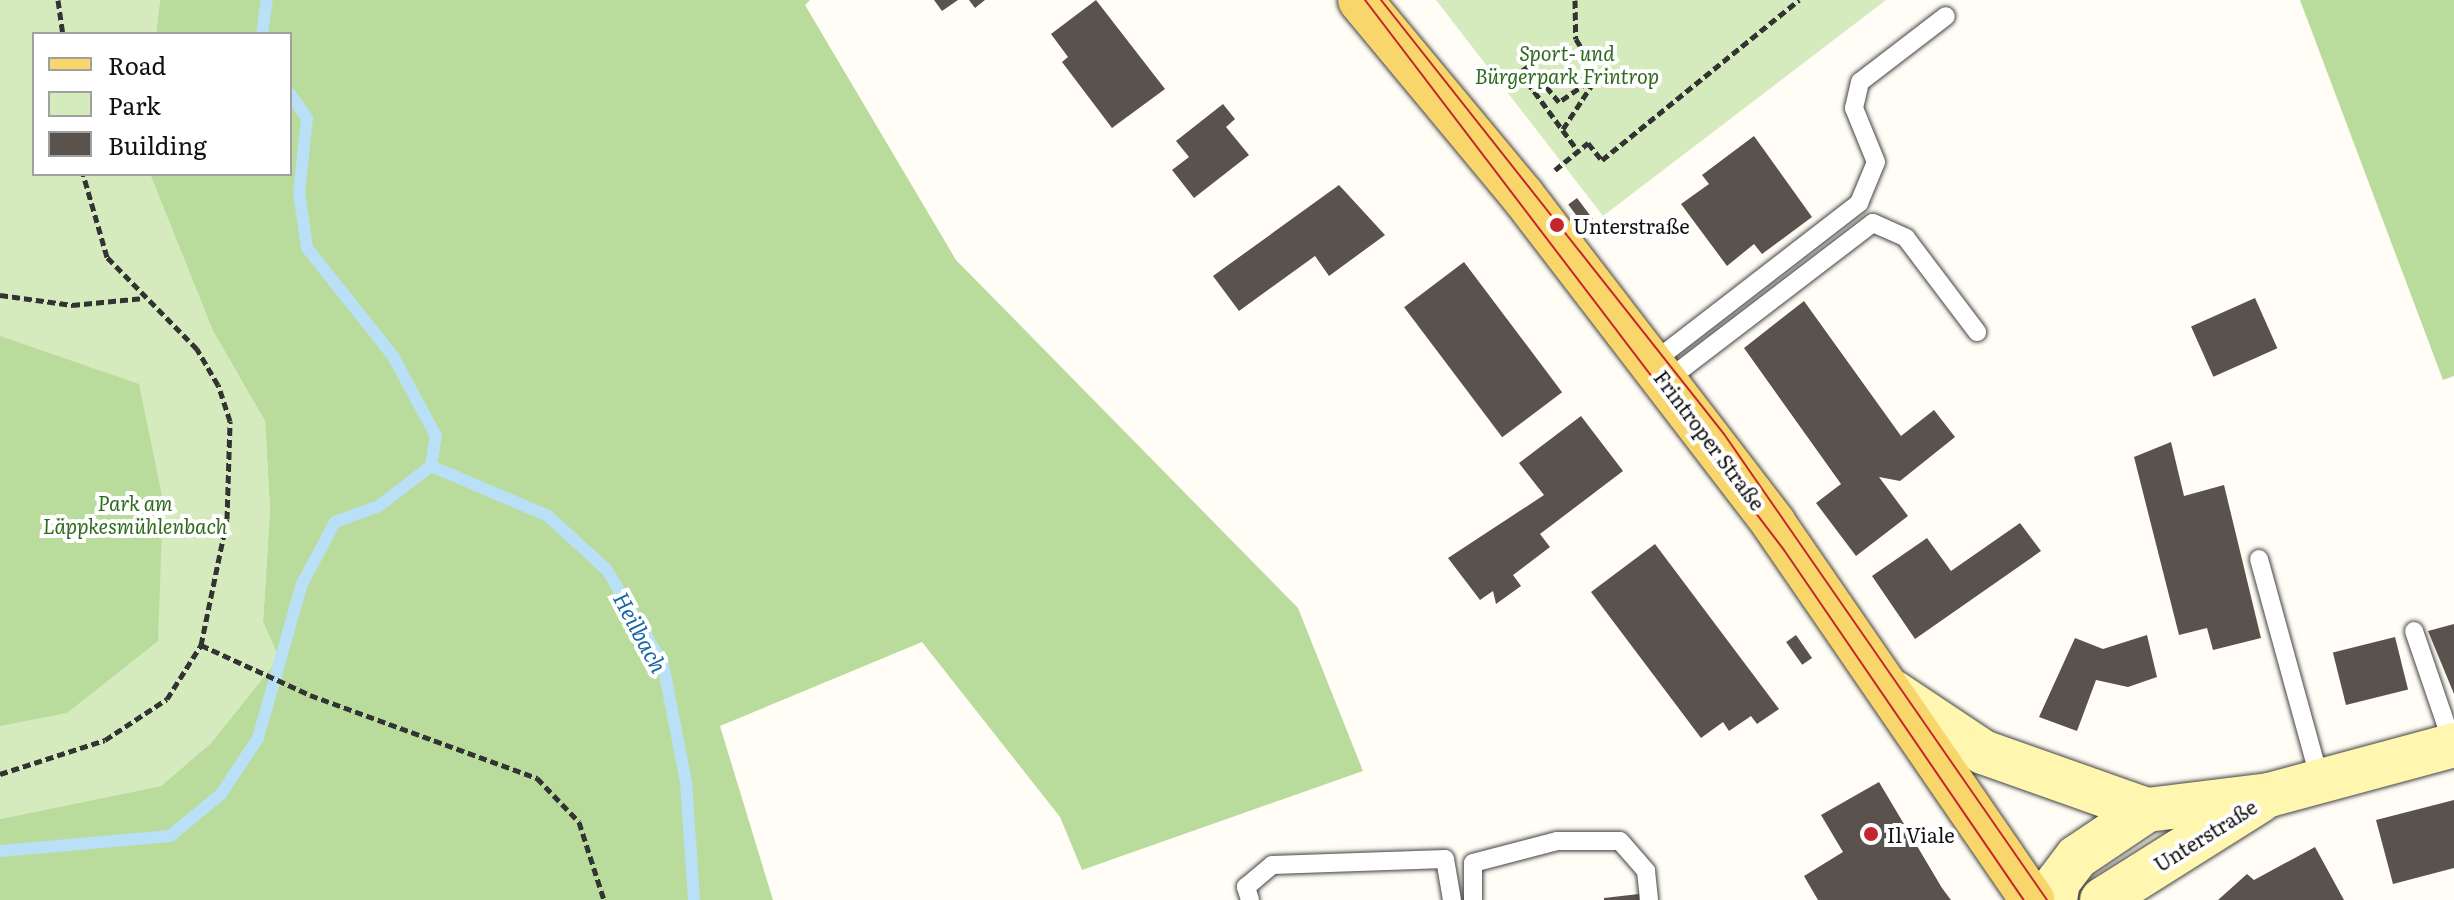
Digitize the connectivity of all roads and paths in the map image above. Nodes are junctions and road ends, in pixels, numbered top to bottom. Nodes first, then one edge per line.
1 (58, 0) edge
2 (1360, 0) edge
3 (1575, 0) edge
4 (1799, 0) edge
5 (1946, 16) dead end
6 (63, 32) edge
7 (1598, 75) junction
8 (1563, 129) junction
9 (1578, 151) junction
10 (84, 176) edge
11 (1522, 195) junction
12 (0, 295) edge
13 (144, 298) junction
14 (1977, 332) dead end
15 (1659, 372) junction
16 (2259, 559) dead end
17 (2414, 631) dead end
18 (201, 645) junction
19 (1893, 692) junction
20 (2453, 745) edge
21 (0, 774) edge
22 (2320, 781) junction
23 (2269, 795) junction
24 (2147, 810) junction
25 (604, 900) edge
26 (1250, 900) edge
27 (1452, 900) edge
28 (1473, 900) edge
29 (1649, 900) edge
30 (2032, 900) edge
31 (2055, 900) edge
32 (2102, 900) edge

1 - 6 path
2 - 11 main road, Frintroper Straße
3 - 7 path
4 - 9 path
5 - 15 lane
7 - 8 path
7 - 8 path
8 - 9 path
9 - 11 path
10 - 13 path
11 - 15 main road, Frintroper Straße
12 - 13 path
13 - 18 path
14 - 15 lane
15 - 19 main road, Frintroper Straße
16 - 22 lane
17 - 20 lane
18 - 21 path
18 - 25 path
19 - 24 street
19 - 30 main road, Frintroper Straße
20 - 22 street, Unterstraße
22 - 23 street, Unterstraße
23 - 24 street, Unterstraße
23 - 32 street, Unterstraße
24 - 31 street, Unterstraße
26 - 27 lane
28 - 29 lane

